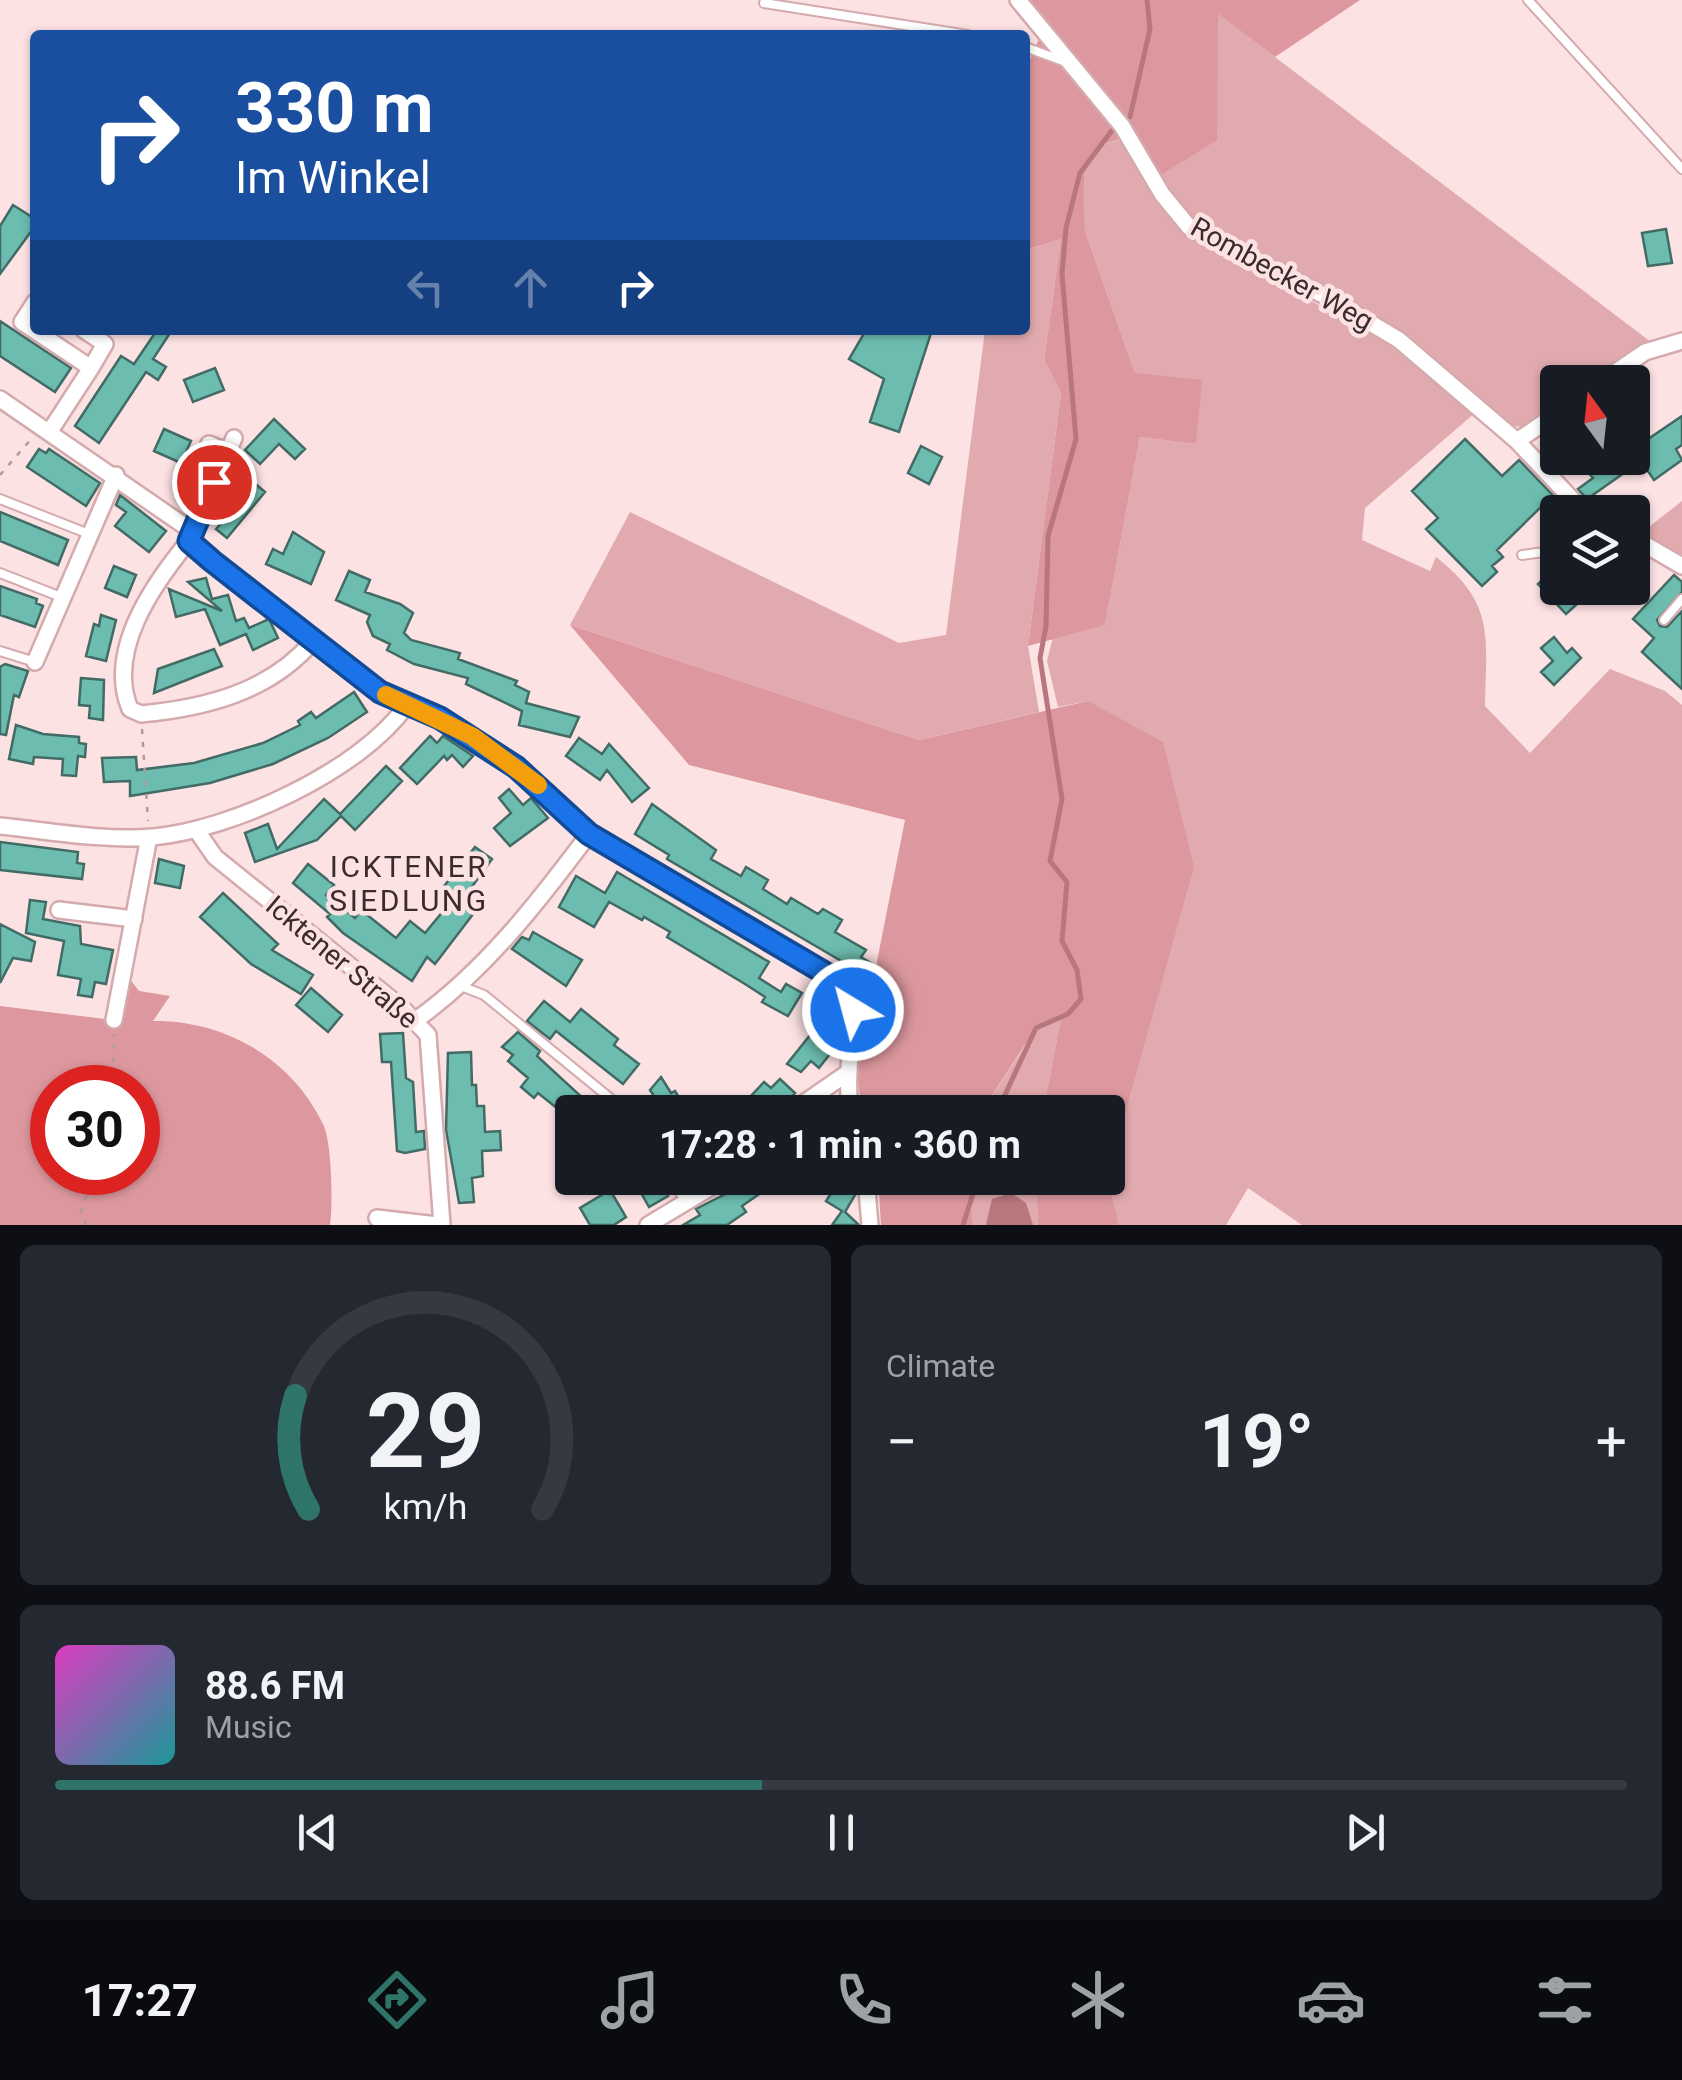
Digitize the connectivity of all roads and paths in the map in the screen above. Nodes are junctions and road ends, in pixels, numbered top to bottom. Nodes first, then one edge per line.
1 (1018, 0) edge
2 (1528, 0) edge
3 (764, 3) dead end
4 (936, 30) edge
5 (1030, 49) edge
6 (1074, 66) junction
7 (1682, 169) edge
8 (42, 335) edge
9 (92, 335) edge
10 (1682, 341) edge
11 (1626, 365) edge
12 (91, 368) junction
13 (0, 398) edge
14 (1540, 425) edge
15 (45, 429) junction
16 (1517, 441) junction
17 (210, 444) dead end
18 (0, 474) edge
19 (116, 475) junction
20 (1568, 495) edge
21 (0, 499) edge
22 (91, 535) junction
23 (191, 536) junction
24 (1650, 547) edge
25 (1540, 552) edge
26 (1522, 555) dead end
27 (1682, 566) edge
28 (0, 573) edge
29 (64, 598) junction
30 (1682, 599) edge
31 (1664, 620) dead end
32 (313, 640) junction
33 (0, 651) edge
34 (35, 662) joint
35 (406, 706) junction
36 (141, 714) junction
37 (0, 826) edge
38 (197, 832) junction
39 (589, 834) junction
40 (149, 837) junction
41 (59, 910) dead end
42 (134, 919) junction
43 (460, 986) junction
44 (114, 1020) joint
45 (416, 1020) junction
46 (114, 1065) edge
47 (846, 1074) junction
48 (605, 1095) edge
49 (816, 1095) edge
50 (849, 1095) edge
51 (87, 1195) edge
52 (682, 1195) edge
53 (698, 1195) edge
54 (867, 1195) edge
55 (686, 1202) junction
56 (377, 1218) dead end
57 (86, 1225) edge
58 (439, 1225) edge
59 (648, 1225) edge
60 (870, 1225) edge

1 - 6 street, Rombecker Weg
2 - 7 lane
3 - 4 lane
5 - 6 lane
6 - 16 street, Rombecker Weg
8 - 12 street
9 - 12 street
10 - 11 street
12 - 15 street
13 - 15 street
14 - 16 street
15 - 18 path
15 - 19 street
16 - 20 street, Rombecker Weg
17 - 23 street
19 - 22 street
19 - 23 street
21 - 22 lane
22 - 29 street
23 - 32 street
23 - 36 street
24 - 27 street
25 - 26 lane
28 - 29 lane
29 - 34 street
30 - 31 lane
32 - 35 street
32 - 36 street
33 - 34 lane
35 - 38 street
35 - 39 street
36 - 40 path
37 - 40 street
38 - 40 street
38 - 45 street, Icktener Straße
39 - 43 street
39 - 47 street
40 - 42 street
41 - 42 street
42 - 44 street
43 - 45 street
43 - 48 lane
44 - 46 path
45 - 58 street, Icktener Straße
47 - 49 street
47 - 50 street
51 - 57 path
52 - 55 lane
53 - 55 street
54 - 60 street
55 - 59 street
56 - 58 street, Icktener Straße

